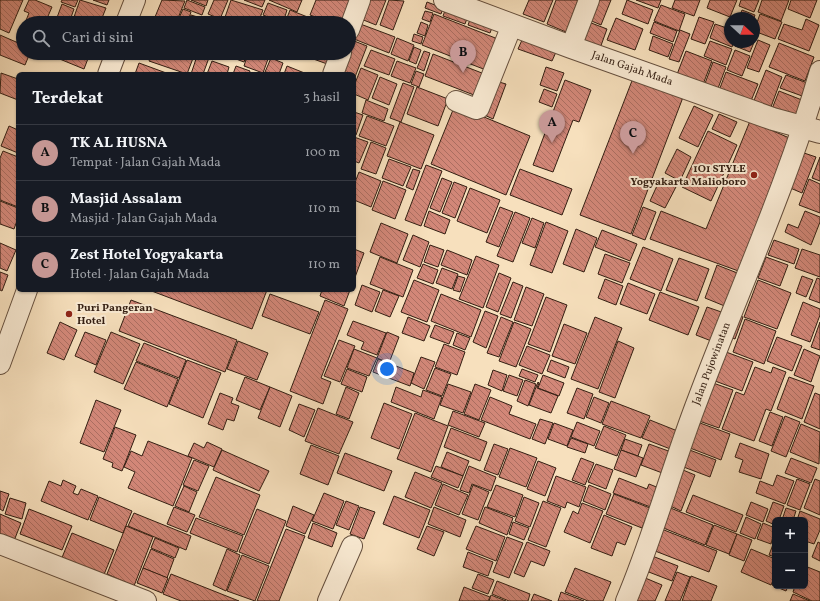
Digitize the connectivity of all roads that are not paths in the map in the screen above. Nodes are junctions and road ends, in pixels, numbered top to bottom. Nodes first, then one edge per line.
1 (135, 0) edge
2 (360, 0) edge
3 (445, 0) edge
4 (589, 0) edge
5 (129, 16) edge
6 (354, 16) edge
7 (512, 25) junction
8 (571, 48) junction
9 (113, 60) edge
10 (338, 60) edge
11 (820, 71) edge
12 (109, 72) edge
13 (334, 72) edge
14 (456, 101) dead end
15 (812, 130) edge
16 (27, 292) edge
17 (0, 364) edge
18 (0, 544) edge
19 (352, 546) dead end
20 (146, 601) edge
21 (328, 601) edge
22 (626, 601) edge

1 - 5 street
2 - 6 street
3 - 7 street, Jalan Gajah Mada
4 - 8 street
7 - 8 street, Jalan Gajah Mada
7 - 14 street
8 - 15 street, Jalan Gajah Mada
9 - 12 street
10 - 13 street
11 - 15 street, Jalan Pujowinatan
15 - 22 street, Jalan Pujowinatan
16 - 17 street
18 - 20 street
19 - 21 street

